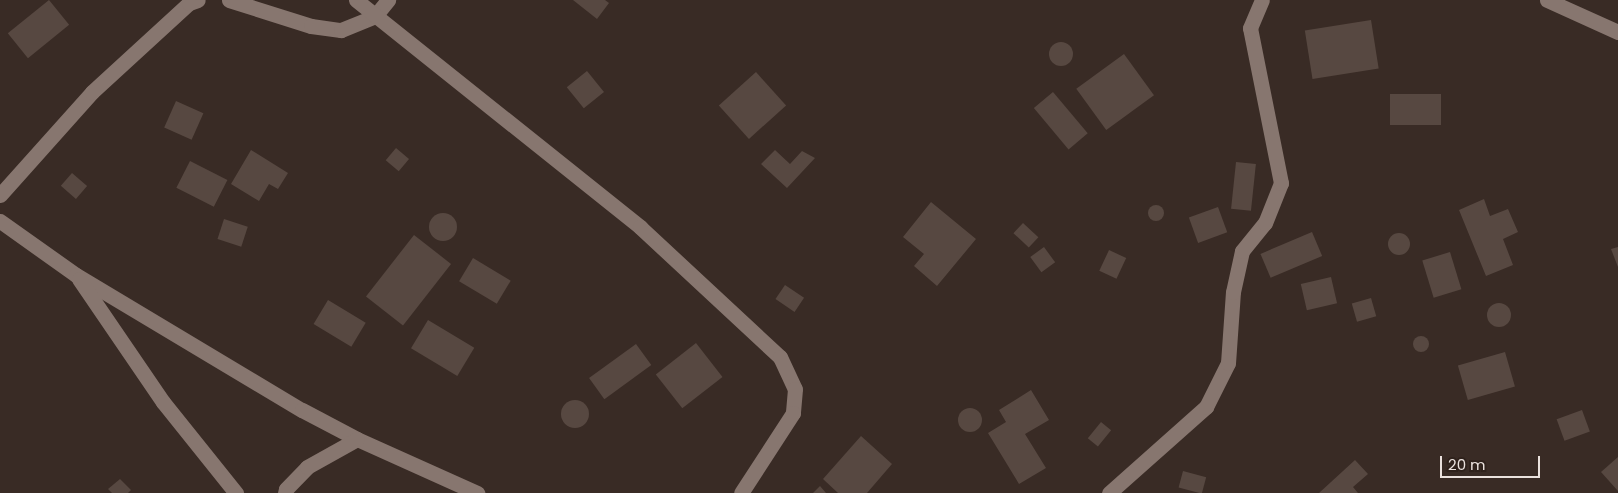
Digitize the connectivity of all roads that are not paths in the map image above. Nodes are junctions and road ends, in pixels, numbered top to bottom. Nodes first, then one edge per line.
1 (198, 0) edge
2 (229, 0) edge
3 (356, 0) edge
4 (388, 0) edge
5 (1262, 0) edge
6 (1547, 0) edge
7 (375, 16) junction
8 (1618, 32) edge
9 (0, 195) edge
10 (0, 221) edge
11 (76, 275) junction
12 (357, 439) junction
13 (236, 493) edge
14 (285, 493) edge
15 (477, 493) edge
16 (741, 493) edge
17 (1109, 493) edge

1 - 9 street
2 - 7 street
3 - 7 street
4 - 7 street
5 - 17 street
6 - 8 street
7 - 16 street
10 - 11 street
11 - 12 street
11 - 13 street
12 - 14 street
12 - 15 street

